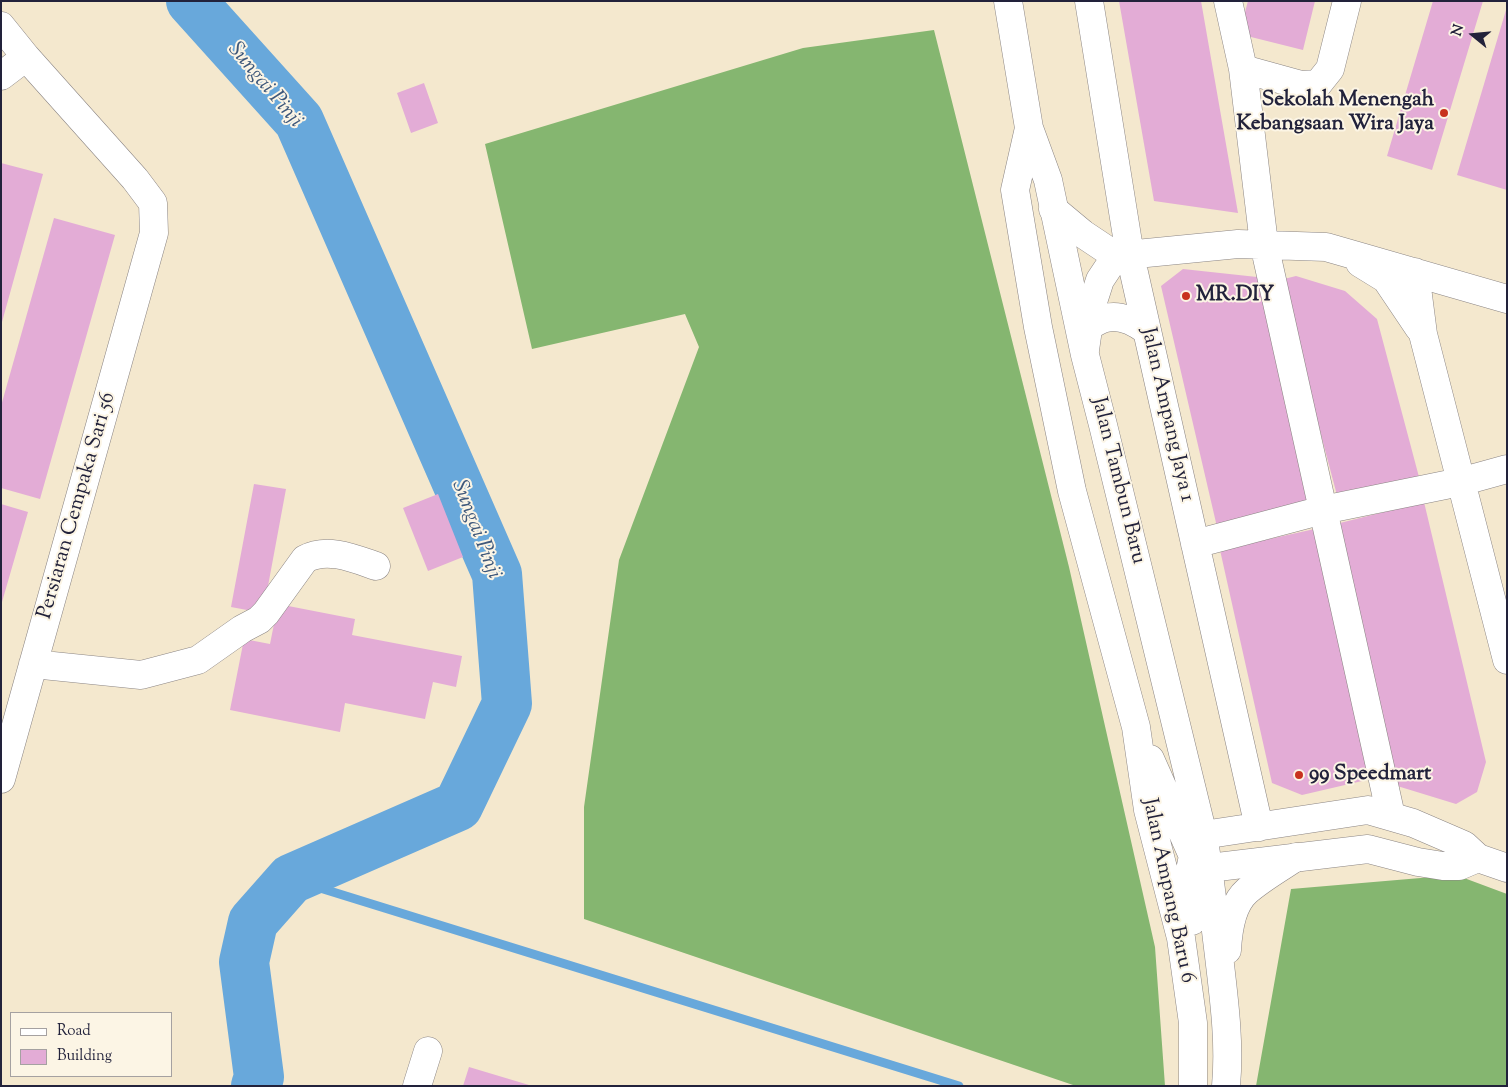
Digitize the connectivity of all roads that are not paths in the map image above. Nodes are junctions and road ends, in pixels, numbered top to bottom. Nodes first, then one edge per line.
1 (1008, 1) edge
2 (1089, 1) edge
3 (1228, 1) edge
4 (1347, 1) edge
5 (1, 26) edge
6 (26, 57) junction
7 (1242, 69) junction
8 (1, 76) edge
9 (1029, 128) junction
10 (1053, 209) junction
11 (1264, 244) junction
12 (1326, 247) junction
13 (1123, 256) junction
14 (1415, 272) junction
15 (1507, 299) edge
16 (1088, 327) junction
17 (1146, 330) junction
18 (1423, 334) junction
19 (1085, 355) junction
20 (1507, 468) edge
21 (1460, 482) junction
22 (1324, 510) junction
23 (1195, 544) junction
24 (376, 566) dead end
25 (1507, 660) edge
26 (33, 664) junction
27 (1136, 727) junction
28 (1, 779) edge
29 (1391, 816) junction
30 (1259, 827) junction
31 (1202, 853) junction
32 (1296, 857) junction
33 (1478, 858) junction
34 (1507, 868) edge
35 (1223, 988) junction
36 (428, 1050) dead end
37 (417, 1086) edge
38 (1194, 1086) edge
39 (1226, 1086) edge

1 - 9 street, Jalan Tambun Baru
2 - 13 street, Jalan Ampang Jaya 1
3 - 7 street
4 - 7 street
5 - 6 street, Persiaran Cempaka Sari 56
6 - 8 street
6 - 26 street, Persiaran Cempaka Sari 56
7 - 11 street
9 - 10 street, Jalan Tambun Baru
9 - 27 street, Jalan Tambun Baru
10 - 13 street
10 - 19 street, Jalan Tambun Baru
11 - 12 street
11 - 13 street
11 - 22 street
12 - 14 street
12 - 18 street
13 - 16 street
13 - 17 street, Jalan Ampang Jaya 1
14 - 15 street
14 - 18 street
16 - 17 street
16 - 19 street
17 - 23 street, Jalan Ampang Jaya 1
18 - 21 street
19 - 31 street, Jalan Tambun Baru
20 - 21 street
21 - 22 street
21 - 25 street
22 - 23 street
22 - 29 street
23 - 30 street, Jalan Ampang Jaya 1
24 - 26 street
26 - 28 street, Persiaran Cempaka Sari 56
27 - 31 street
27 - 38 street, Jalan Ampang Baru 6
29 - 30 street
29 - 33 street
30 - 31 street
31 - 32 street
31 - 35 street, Jalan Ampang Baru 6
31 - 38 street
32 - 33 street
32 - 35 street
33 - 34 street
35 - 39 street, Jalan Ampang Baru 6
36 - 37 street

